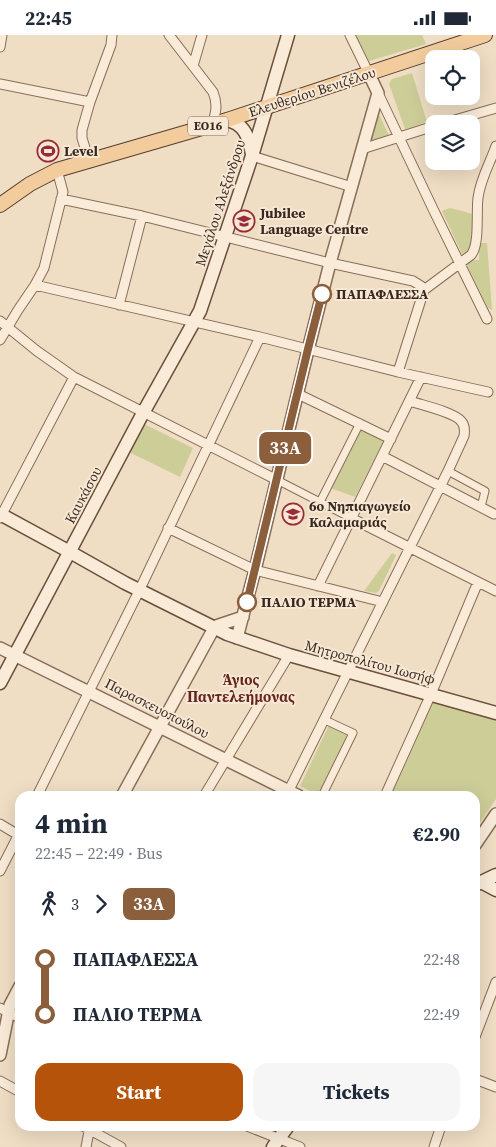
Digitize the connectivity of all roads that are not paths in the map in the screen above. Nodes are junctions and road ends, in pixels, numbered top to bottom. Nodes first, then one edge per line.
1 (2, 35) edge
2 (112, 35) edge
3 (169, 35) edge
4 (202, 35) edge
5 (288, 35) edge
6 (350, 35) edge
7 (486, 35) edge
8 (465, 38) edge
9 (0, 47) edge
10 (193, 66) junction
11 (369, 74) junction
12 (0, 84) edge
13 (378, 93) junction
14 (90, 102) junction
15 (266, 107) junction
16 (496, 108) edge
17 (472, 115) edge
18 (219, 123) junction
19 (425, 129) edge
20 (400, 137) junction
21 (496, 147) edge
22 (362, 149) junction
23 (252, 156) junction
24 (89, 161) junction
25 (57, 170) junction
26 (352, 187) junction
27 (61, 199) junction
28 (0, 205) edge
29 (142, 216) junction
30 (225, 237) junction
31 (330, 263) junction
32 (460, 264) junction
33 (35, 285) junction
34 (424, 290) junction
35 (119, 305) junction
36 (487, 319) dead end
37 (0, 321) edge
38 (195, 322) junction
39 (8, 327) junction
40 (260, 337) junction
41 (0, 340) edge
42 (308, 349) junction
43 (398, 372) junction
44 (74, 377) junction
45 (421, 377) junction
46 (488, 392) dead end
47 (298, 394) junction
48 (410, 401) junction
49 (143, 413) junction
50 (360, 423) junction
51 (391, 439) junction
52 (208, 446) junction
53 (382, 456) junction
54 (448, 471) junction
55 (277, 480) junction
56 (440, 487) junction
57 (320, 502) junction
58 (481, 507) junction
59 (494, 514) dead end
60 (0, 516) edge
61 (351, 518) junction
62 (168, 528) junction
63 (410, 547) junction
64 (70, 551) junction
65 (255, 570) junction
66 (478, 582) junction
67 (318, 586) junction
68 (139, 591) junction
69 (496, 591) edge
70 (383, 602) junction
71 (244, 617) junction
72 (214, 628) junction
73 (237, 638) junction
74 (0, 648) edge
75 (14, 655) junction
76 (289, 655) junction
77 (349, 671) junction
78 (0, 683) edge
79 (89, 691) junction
80 (431, 694) junction
81 (496, 713) edge
82 (325, 720) junction
83 (161, 727) junction
84 (226, 760) junction
85 (39, 791) edge
86 (125, 791) edge
87 (207, 791) edge
88 (284, 791) edge
89 (294, 791) edge
90 (324, 791) edge
91 (387, 791) edge
92 (496, 814) edge
93 (0, 824) edge
94 (15, 832) edge
95 (480, 838) edge
96 (15, 843) edge
97 (0, 871) edge
98 (496, 875) edge
99 (480, 881) edge
100 (480, 883) edge
101 (496, 890) edge
102 (496, 982) edge
103 (15, 996) edge
104 (4, 1010) edge
105 (480, 1024) edge
106 (0, 1055) edge
107 (0, 1081) edge
108 (480, 1081) edge
109 (496, 1087) edge
110 (15, 1089) edge
111 (87, 1131) edge
112 (94, 1131) edge
113 (256, 1131) edge
114 (284, 1131) edge
115 (440, 1131) edge
116 (276, 1143) edge
117 (86, 1147) edge
118 (121, 1147) edge
119 (300, 1147) edge
120 (434, 1147) edge

1 - 9 street
2 - 14 street
3 - 10 street
4 - 10 street
5 - 15 main road, Μεγάλου Αλεξάνδρου
6 - 11 street
7 - 8 main road, Ελευθερίου Βενιζέλου / ΕΟ16
8 - 11 main road, Ελευθερίου Βενιζέλου / ΕΟ16
10 - 18 street
11 - 13 street
11 - 15 main road, Ελευθερίου Βενιζέλου / ΕΟ16
12 - 14 street
13 - 20 street
13 - 22 street
14 - 24 street
15 - 18 main road, Ελευθερίου Βενιζέλου / ΕΟ16
15 - 23 main road, Μεγάλου Αλεξάνδρου
16 - 17 street
18 - 23 main road
18 - 24 main road, Ελευθερίου Βενιζέλου / ΕΟ16
19 - 20 street
20 - 22 street
20 - 32 street
21 - 32 street
22 - 26 street
23 - 26 street
23 - 30 main road, Μεγάλου Αλεξάνδρου
24 - 25 main road, Ελευθερίου Βενιζέλου / ΕΟ16
25 - 27 street
25 - 28 main road, Ελευθερίου Βενιζέλου / ΕΟ16
26 - 31 street
27 - 29 street
27 - 33 street
29 - 30 street
29 - 35 street
30 - 31 street
30 - 38 main road, Μεγάλου Αλεξάνδρου
31 - 34 street
31 - 42 street
32 - 34 street
32 - 36 street
33 - 35 street
33 - 39 street
34 - 43 street
35 - 38 street
37 - 39 street
38 - 40 street
38 - 49 main road, Καυκάσου
39 - 41 street
39 - 44 street
40 - 42 street
40 - 52 street
42 - 43 street
42 - 47 street
43 - 45 street
44 - 49 street
44 - 60 street
45 - 46 street
45 - 48 street
47 - 50 street
47 - 55 street
48 - 51 street
48 - 54 street
49 - 52 street
49 - 64 main road, Καυκάσου
50 - 51 street
50 - 57 street
51 - 53 street
52 - 55 street
52 - 62 street
53 - 56 street
53 - 61 street
54 - 56 street
54 - 58 street
55 - 57 street
55 - 65 street
56 - 58 street
56 - 63 street
57 - 61 street
58 - 59 street
60 - 64 main road, Μητροπολίτου Ιωσήφ
61 - 63 street
61 - 67 street
62 - 65 street
62 - 68 street
63 - 66 street
63 - 70 street
64 - 68 main road, Μητροπολίτου Ιωσήφ
64 - 75 main road, Καυκάσου
65 - 67 street
65 - 71 street
66 - 69 street
66 - 80 street
67 - 70 street
68 - 72 main road, Μητροπολίτου Ιωσήφ
68 - 79 street
70 - 77 street
71 - 72 street
71 - 73 street
72 - 73 main road, Μητροπολίτου Ιωσήφ
72 - 83 street
73 - 76 main road, Μητροπολίτου Ιωσήφ
74 - 75 street, Παρασκευοπούλου
75 - 78 main road, Καυκάσου
75 - 79 street, Παρασκευοπούλου
76 - 77 main road, Μητροπολίτου Ιωσήφ
76 - 84 street
77 - 80 main road, Μητροπολίτου Ιωσήφ
77 - 82 street
79 - 83 street, Παρασκευοπούλου
79 - 85 street
80 - 81 main road, Μητροπολίτου Ιωσήφ
80 - 91 street
82 - 89 street
82 - 90 street
83 - 84 street, Παρασκευοπούλου
83 - 86 street
84 - 87 street
84 - 88 street, Παρασκευοπούλου
92 - 95 street
93 - 94 street
96 - 97 street
98 - 99 main road
100 - 101 main road
102 - 105 street
103 - 104 street
104 - 106 street
107 - 110 street
108 - 109 street
111 - 117 street
112 - 118 street
113 - 116 street
114 - 116 main road
115 - 120 street
116 - 119 street

